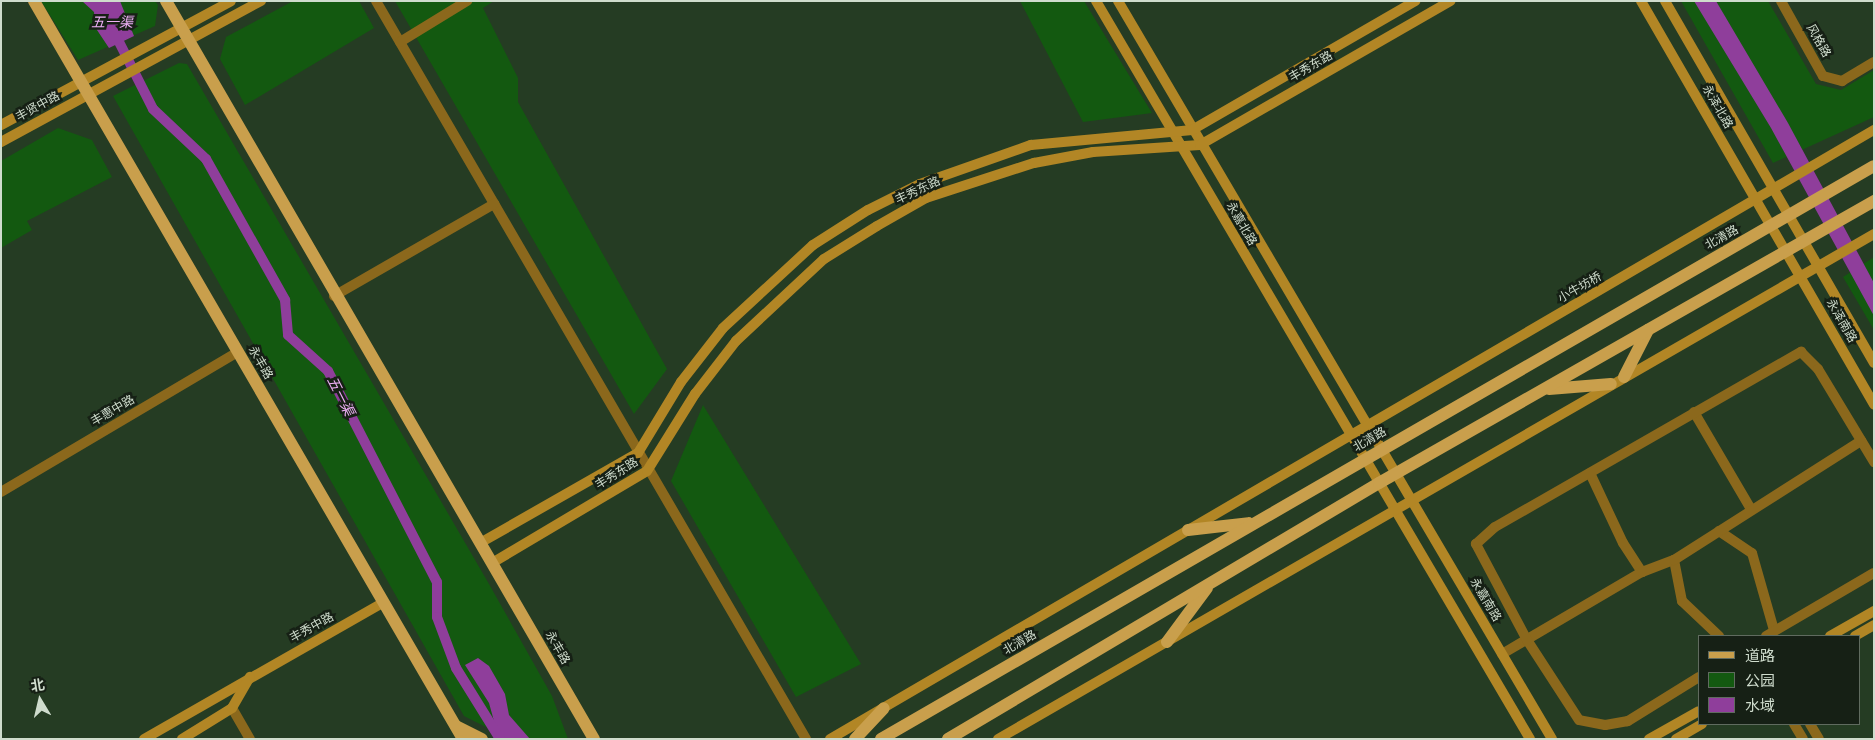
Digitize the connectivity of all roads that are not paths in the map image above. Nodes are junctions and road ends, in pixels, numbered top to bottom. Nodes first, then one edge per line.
1 (34, 1) edge
2 (166, 1) edge
3 (232, 1) edge
4 (261, 1) edge
5 (376, 1) edge
6 (468, 1) edge
7 (1096, 1) edge
8 (1118, 1) edge
9 (1415, 1) edge
10 (1450, 1) edge
11 (1641, 1) edge
12 (1665, 1) edge
13 (1781, 1) edge
14 (181, 28) junction
15 (188, 40) junction
16 (400, 42) junction
17 (1874, 62) edge
18 (80, 80) junction
19 (88, 94) junction
20 (1, 125) edge
21 (1192, 130) junction
22 (1874, 130) edge
23 (1174, 133) junction
24 (1, 142) edge
25 (1200, 145) junction
26 (1182, 147) junction
27 (1874, 166) edge
28 (1773, 189) junction
29 (1755, 199) junction
30 (1874, 201) edge
31 (494, 204) junction
32 (1794, 213) junction
33 (1771, 226) junction
34 (1873, 234) edge
35 (1804, 241) junction
36 (1786, 251) junction
37 (1818, 265) junction
38 (1799, 274) junction
39 (334, 296) junction
40 (1648, 330) junction
41 (238, 352) junction
42 (1874, 363) edge
43 (1624, 377) junction
44 (1610, 384) junction
45 (1544, 389) junction
46 (1874, 404) edge
47 (1694, 412) junction
48 (1367, 426) junction
49 (1350, 436) junction
50 (1861, 441) junction
51 (1381, 450) junction
52 (638, 453) junction
53 (1364, 460) junction
54 (1874, 462) edge
55 (647, 471) junction
56 (1590, 473) junction
57 (1396, 474) junction
58 (1379, 484) junction
59 (1, 492) edge
60 (1411, 500) junction
61 (1751, 509) junction
62 (1394, 510) junction
63 (1254, 523) junction
64 (1188, 530) junction
65 (1719, 531) junction
66 (480, 543) junction
67 (1674, 560) junction
68 (492, 563) junction
69 (1642, 572) junction
70 (1874, 573) edge
71 (1210, 583) junction
72 (384, 602) junction
73 (1874, 611) edge
74 (1874, 625) edge
75 (1770, 633) edge
76 (1718, 635) edge
77 (1832, 635) edge
78 (1857, 635) edge
79 (1527, 640) junction
80 (1167, 642) junction
81 (1502, 654) junction
82 (251, 675) junction
83 (1698, 678) edge
84 (232, 708) junction
85 (884, 708) junction
86 (1698, 711) edge
87 (1700, 725) edge
88 (1795, 725) edge
89 (1811, 725) edge
90 (456, 726) junction
91 (144, 739) edge
92 (182, 739) edge
93 (250, 739) edge
94 (463, 739) edge
95 (482, 739) edge
96 (594, 739) edge
97 (806, 739) edge
98 (830, 739) edge
99 (855, 739) edge
100 (881, 739) edge
101 (948, 739) edge
102 (998, 739) edge
103 (1530, 739) edge
104 (1552, 739) edge
105 (1649, 739) edge
106 (1676, 739) edge
107 (1803, 739) edge
108 (1819, 739) edge

1 - 18 main road, 永丰路
2 - 14 main road, 永丰路
3 - 14 street, 丰贤中路
4 - 15 street, 丰贤中路
5 - 16 street
6 - 16 street
7 - 23 street, 永嘉北路
8 - 21 street, 永嘉北路
9 - 21 street, 丰秀东路
10 - 25 street, 丰秀东路
11 - 29 street, 永泽北路
12 - 28 street, 永泽北路
13 - 17 street, 风格路
14 - 15 main road, 永丰路
14 - 18 street, 丰贤中路
15 - 19 street, 丰贤中路
15 - 39 main road, 永丰路
16 - 31 street
18 - 19 main road, 永丰路
18 - 20 street, 丰贤中路
19 - 24 street, 丰贤中路
19 - 41 main road, 永丰路
21 - 23 street, 丰秀东路
21 - 25 street, 永嘉北路
22 - 28 street, 小牛坊桥
23 - 26 street, 永嘉北路
23 - 52 street, 丰秀东路
25 - 26 street, 丰秀东路
25 - 48 street, 永嘉北路
26 - 49 street, 永嘉北路
26 - 55 street, 丰秀东路
27 - 32 main road, 北清路
28 - 29 street, 小牛坊桥
28 - 32 street, 永泽北路
29 - 33 street, 永泽北路
29 - 48 street, 小牛坊桥
30 - 35 main road
31 - 39 street
31 - 52 street
32 - 33 main road, 北清路
32 - 35 street, 永泽北路
33 - 36 street, 永泽北路
33 - 51 main road, 北清路
34 - 37 street
35 - 36 main road
35 - 37 street, 永泽南路
36 - 38 street, 永泽南路
36 - 40 main road
37 - 38 street
37 - 42 street, 永泽南路
38 - 43 street
38 - 46 street, 永泽南路
39 - 66 main road, 永丰路
40 - 43 main road
40 - 45 main road
41 - 59 street, 丰惠中路
41 - 72 main road, 永丰路
43 - 44 street
44 - 45 main road
44 - 60 street
45 - 57 main road
47 - 50 street
47 - 56 street
47 - 61 street
48 - 49 street, 小牛坊桥
48 - 51 street, 永嘉北路
49 - 53 street, 永嘉北路
49 - 64 street, 北清路
50 - 54 street
50 - 61 street
51 - 53 main road, 北清路
51 - 57 street, 永嘉北路
52 - 55 street
52 - 66 street, 丰秀东路
53 - 58 street, 永嘉北路
53 - 63 main road, 北清路
55 - 68 street, 丰秀东路
55 - 97 street
56 - 69 street
56 - 79 street
57 - 58 main road
57 - 60 street, 永嘉南路
58 - 62 street
58 - 71 main road
60 - 62 street
60 - 81 street, 永嘉南路
61 - 65 street
62 - 80 street
62 - 103 street
63 - 64 main road
63 - 100 main road, 北清路
64 - 85 street, 北清路
65 - 67 street
65 - 75 street
66 - 68 main road, 永丰路
67 - 69 street
67 - 76 street
68 - 96 main road, 永丰路
69 - 79 street
70 - 75 street
71 - 80 main road
71 - 101 main road
72 - 82 street, 丰秀中路
72 - 90 main road, 永丰路
73 - 77 street
74 - 78 street
79 - 81 street
79 - 83 street
80 - 102 street
81 - 104 street, 永嘉南路
82 - 84 street
82 - 91 street, 丰秀中路
84 - 92 street
84 - 93 street
85 - 98 street, 北清路
85 - 99 main road
86 - 105 street
87 - 106 street
88 - 107 street
89 - 108 street
90 - 94 main road, 永丰路
90 - 95 main road

